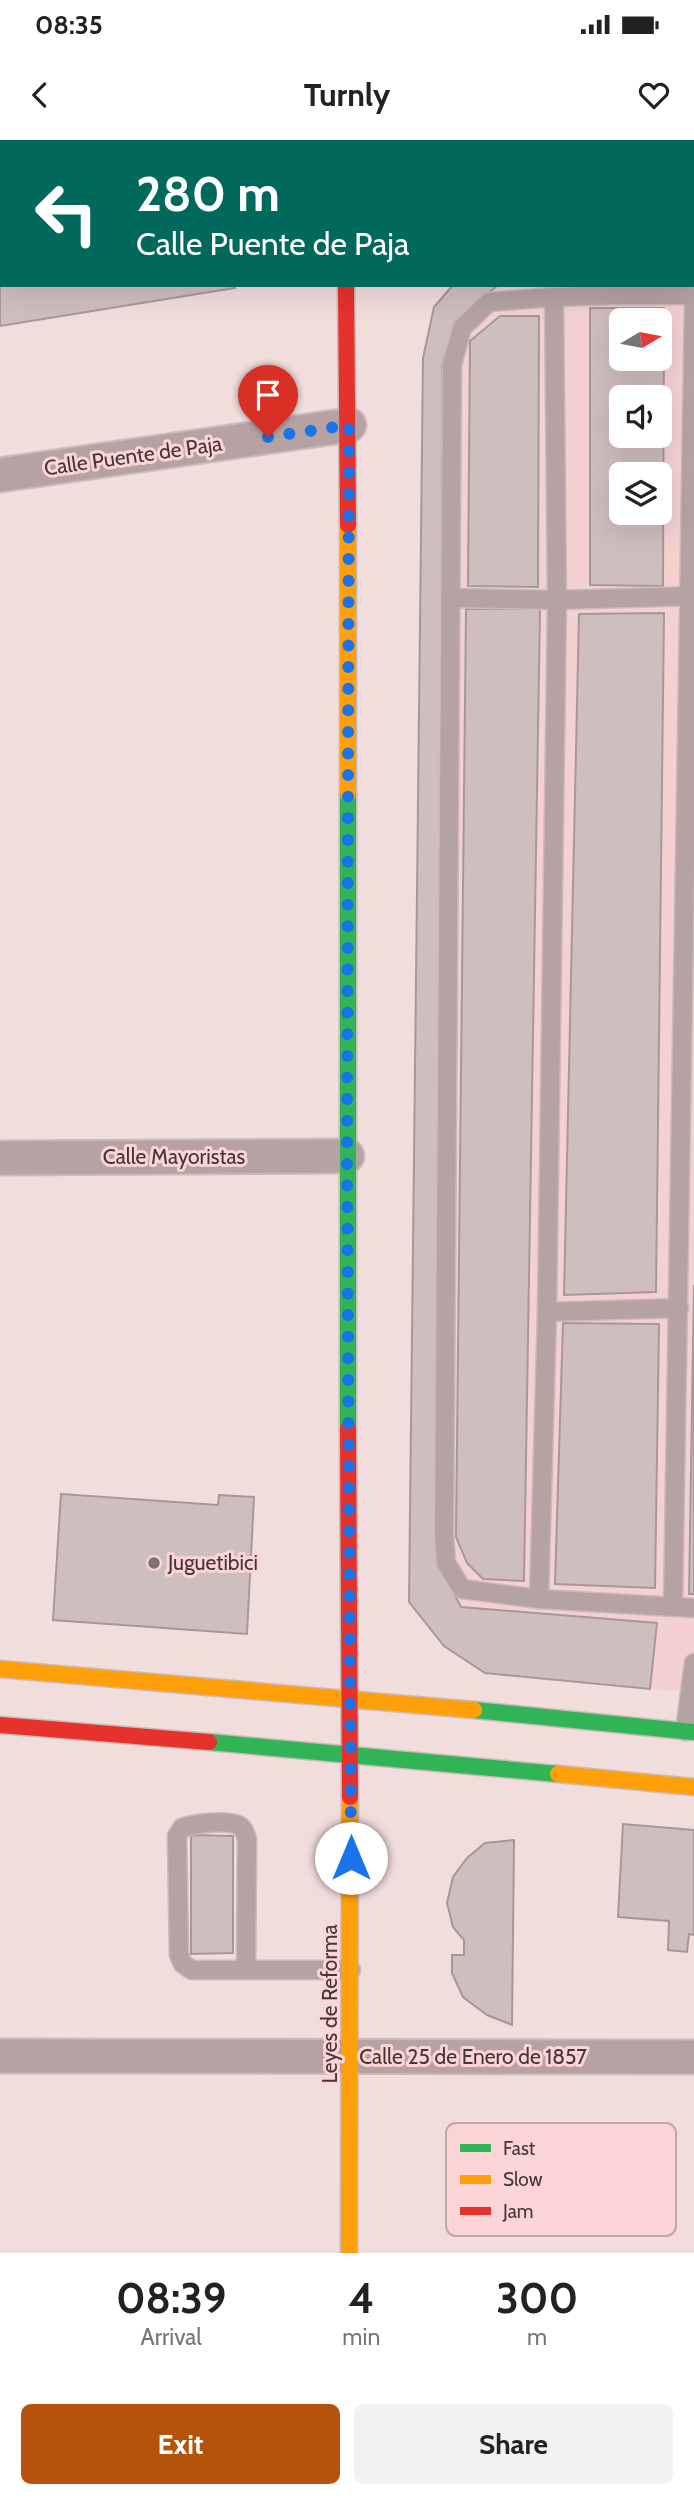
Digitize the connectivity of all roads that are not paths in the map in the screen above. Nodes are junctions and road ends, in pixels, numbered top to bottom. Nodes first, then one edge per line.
1 (346, 287) edge
2 (619, 290) edge
3 (694, 295) edge
4 (554, 297) junction
5 (694, 303) edge
6 (349, 425) junction
7 (0, 475) edge
8 (692, 596) edge
9 (450, 598) junction
10 (557, 600) junction
11 (347, 1156) junction
12 (0, 1158) edge
13 (678, 1308) junction
14 (547, 1312) junction
15 (539, 1599) junction
16 (674, 1606) junction
17 (694, 1608) edge
18 (694, 1663) edge
19 (0, 1669) edge
20 (351, 1698) junction
21 (0, 1725) edge
22 (689, 1731) edge
23 (351, 1753) junction
24 (694, 1787) edge
25 (246, 1970) junction
26 (351, 1970) junction
27 (0, 2056) edge
28 (351, 2057) junction
29 (694, 2057) edge
30 (349, 2253) edge

1 - 6 main road, Leyes de Reforma
2 - 3 lane
2 - 4 lane
4 - 9 lane
4 - 10 lane
5 - 8 lane
6 - 7 street, Calle Puente de Paja
6 - 11 main road, Leyes de Reforma
8 - 10 lane
8 - 13 lane
9 - 10 lane
9 - 15 lane
10 - 14 lane
11 - 12 street, Calle Mayoristas
11 - 20 main road, Leyes de Reforma
13 - 14 lane
13 - 16 lane
14 - 15 lane
15 - 16 lane
16 - 17 lane
18 - 22 lane
19 - 20 main road
20 - 22 main road
20 - 23 main road, Leyes de Reforma
21 - 23 main road
23 - 24 main road
23 - 26 main road, Leyes de Reforma
25 - 25 lane
25 - 26 lane
26 - 28 main road, Leyes de Reforma
27 - 28 street, Calle 25 de Enero de 1857
28 - 29 street, Calle 25 de Enero de 1857
28 - 30 main road, Leyes de Reforma

